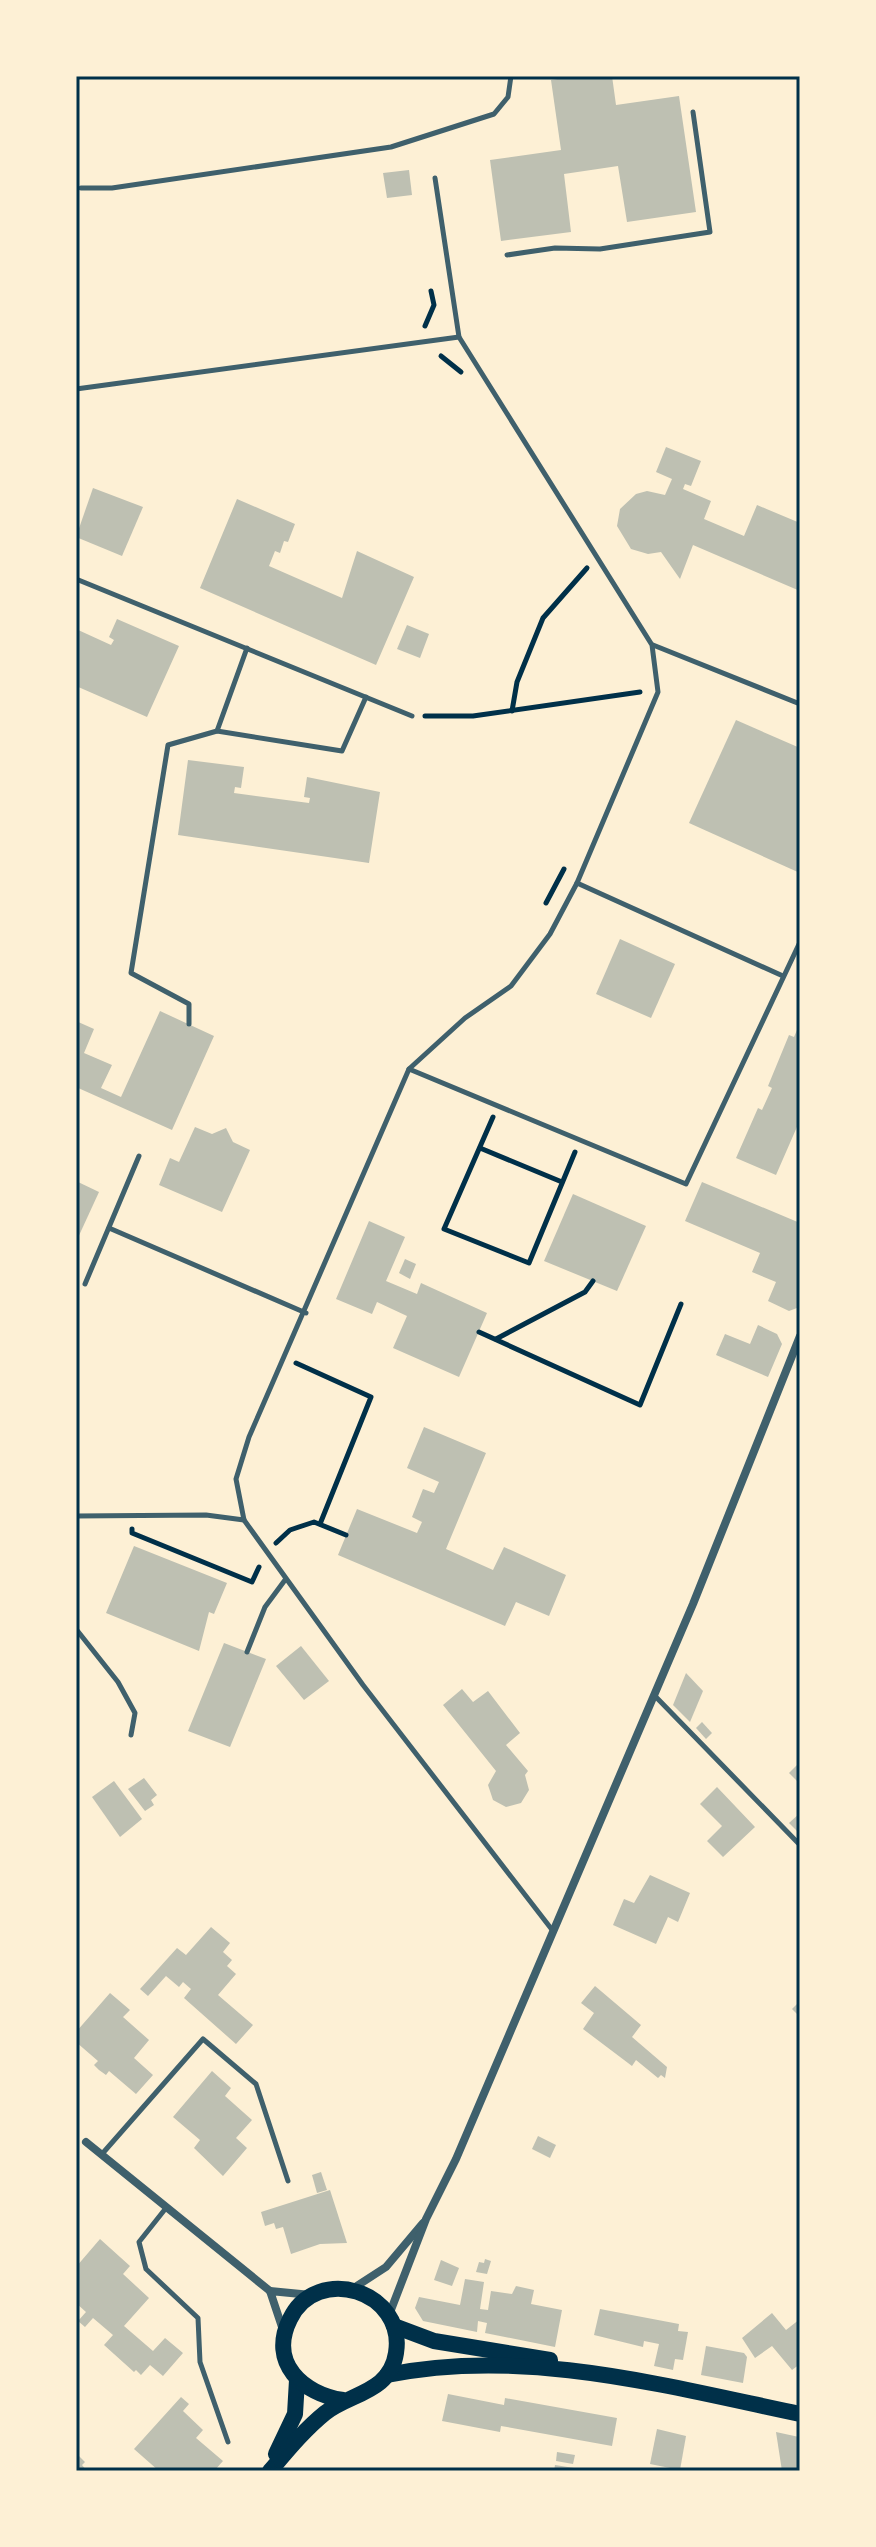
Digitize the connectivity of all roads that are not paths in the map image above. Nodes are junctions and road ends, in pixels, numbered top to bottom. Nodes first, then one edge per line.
1 (511, 76) edge
2 (693, 112) dead end
3 (435, 178) dead end
4 (81, 188) dead end
5 (507, 255) dead end
6 (459, 337) junction
7 (76, 389) edge
8 (76, 579) edge
9 (652, 645) junction
10 (247, 648) junction
11 (366, 697) junction
12 (800, 704) edge
13 (412, 716) road end
14 (217, 731) junction
15 (577, 883) junction
16 (800, 942) edge
17 (783, 976) junction
18 (189, 1024) dead end
19 (409, 1069) junction
20 (139, 1156) dead end
21 (109, 1228) junction
22 (85, 1284) dead end
23 (306, 1313) junction
24 (800, 1336) edge
25 (76, 1516) edge
26 (244, 1520) junction
27 (285, 1580) junction
28 (76, 1629) edge
29 (247, 1652) dead end
30 (654, 1695) junction
31 (131, 1735) dead end
32 (800, 1845) edge
33 (554, 1932) junction
34 (86, 2142) dead end
35 (102, 2154) junction
36 (288, 2181) dead end
37 (166, 2207) junction
38 (426, 2219) junction
39 (350, 2289) junction
40 (270, 2291) junction
41 (312, 2295) junction
42 (392, 2321) junction
43 (285, 2337) junction
44 (387, 2375) junction
45 (622, 2377) junction
46 (297, 2380) junction
47 (343, 2400) junction
48 (800, 2414) edge
49 (228, 2442) dead end
50 (268, 2471) edge

1 - 4 lane
2 - 5 lane
3 - 6 lane
6 - 7 lane
6 - 9 lane
8 - 10 lane
9 - 12 lane
9 - 15 lane
10 - 11 lane
10 - 14 lane
11 - 13 lane
11 - 14 lane
14 - 18 lane
15 - 17 lane
15 - 19 lane
16 - 17 lane
17 - 19 lane
19 - 23 lane
20 - 21 lane
21 - 22 lane
21 - 23 lane
23 - 26 lane
24 - 30 street
25 - 26 lane
26 - 27 lane
27 - 29 lane
27 - 33 lane
28 - 31 lane
30 - 32 lane
30 - 33 street
33 - 38 street
34 - 35 street
35 - 36 lane
35 - 37 street
37 - 40 street
37 - 49 lane
38 - 39 street
38 - 42 street
39 - 41 main road
39 - 42 main road
40 - 41 street
40 - 43 street
41 - 43 main road
42 - 44 main road
42 - 45 main road
43 - 46 main road
44 - 45 main road
44 - 47 main road
45 - 48 main road
46 - 47 main road
46 - 50 main road
47 - 50 main road

